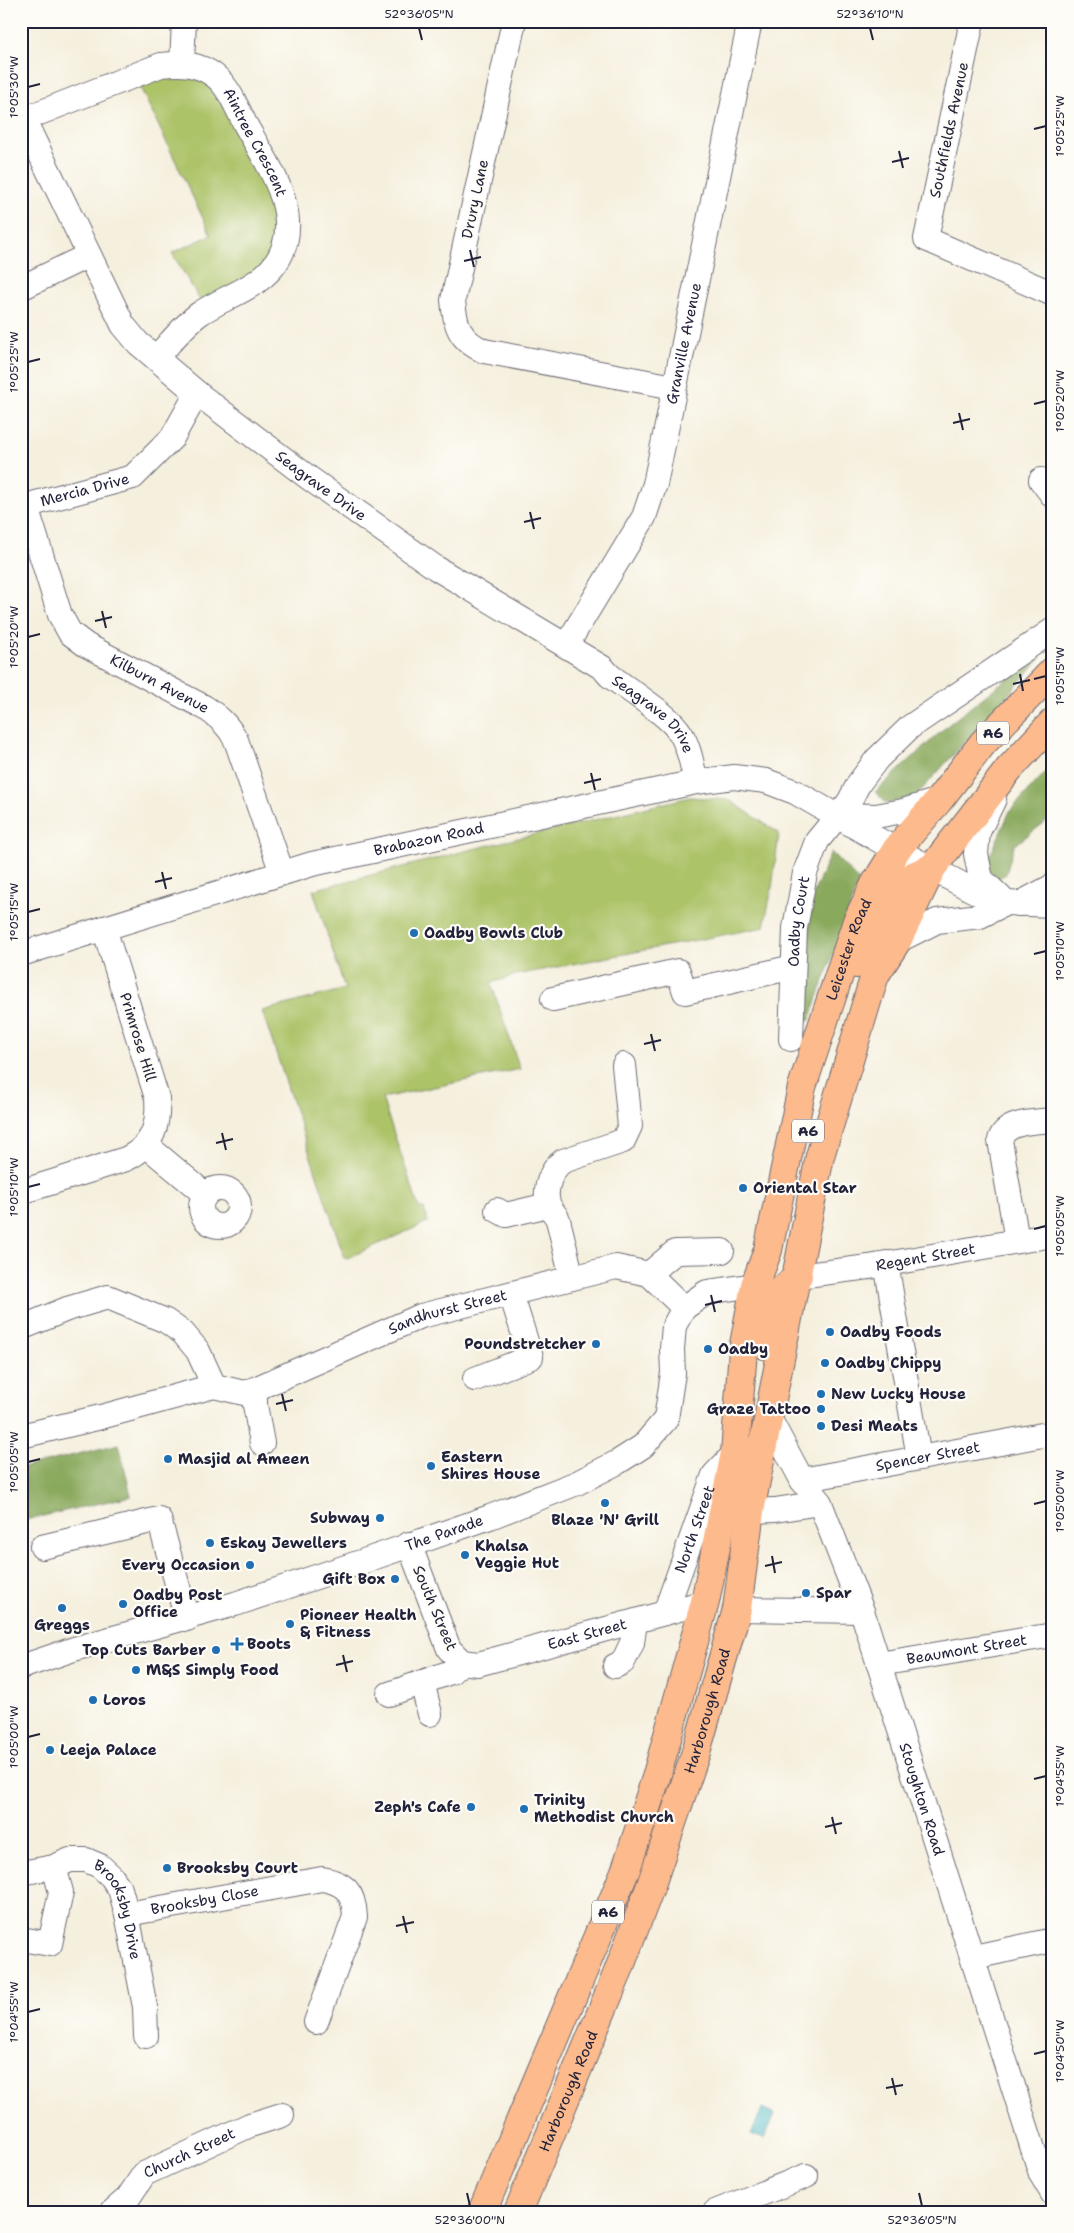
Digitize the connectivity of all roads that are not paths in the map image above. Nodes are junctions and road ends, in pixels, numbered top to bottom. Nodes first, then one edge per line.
1 (184, 21) edge
2 (514, 21) edge
3 (750, 21) edge
4 (972, 21) edge
5 (182, 63) junction
6 (23, 116) edge
7 (89, 255) junction
8 (21, 288) edge
9 (1053, 294) edge
10 (156, 358) junction
11 (674, 387) junction
12 (197, 393) junction
13 (24, 507) edge
14 (1053, 630) edge
15 (566, 646) junction
16 (1053, 671) edge
17 (1053, 706) edge
18 (1053, 722) edge
19 (1009, 768) junction
20 (696, 782) junction
21 (939, 800) junction
22 (838, 814) junction
23 (896, 850) junction
24 (932, 868) junction
25 (282, 873) junction
26 (1053, 886) edge
27 (1012, 904) junction
28 (1053, 905) edge
29 (104, 928) junction
30 (897, 941) junction
31 (21, 954) edge
32 (793, 967) junction
33 (876, 975) junction
34 (553, 999) dead end
35 (791, 1039) dead end
36 (624, 1065) dead end
37 (802, 1087) junction
38 (1053, 1120) edge
39 (146, 1145) junction
40 (21, 1192) edge
41 (206, 1195) dead end
42 (548, 1205) junction
43 (497, 1210) dead end
44 (1053, 1234) edge
45 (1017, 1240) junction
46 (722, 1251) dead end
47 (886, 1263) junction
48 (648, 1274) junction
49 (798, 1276) junction
50 (572, 1278) junction
51 (755, 1285) junction
52 (511, 1294) junction
53 (684, 1308) junction
54 (21, 1328) edge
55 (475, 1379) dead end
56 (214, 1386) junction
57 (255, 1389) junction
58 (768, 1416) junction
59 (1053, 1433) edge
60 (21, 1436) edge
61 (262, 1443) dead end
62 (735, 1453) junction
63 (919, 1458) junction
64 (802, 1480) junction
65 (820, 1503) junction
66 (750, 1512) junction
67 (409, 1544) junction
68 (42, 1547) dead end
69 (706, 1602) junction
70 (737, 1609) junction
71 (862, 1612) junction
72 (665, 1613) junction
73 (187, 1619) junction
74 (635, 1622) junction
75 (1053, 1635) edge
76 (466, 1663) junction
77 (879, 1664) junction
78 (615, 1666) dead end
79 (21, 1667) edge
80 (422, 1682) junction
81 (389, 1694) dead end
82 (430, 1714) dead end
83 (67, 1855) junction
84 (21, 1873) edge
85 (127, 1914) junction
86 (21, 1939) edge
87 (1053, 1940) edge
88 (974, 1957) junction
89 (316, 2022) dead end
90 (146, 2036) dead end
91 (282, 2115) dead end
92 (806, 2176) dead end
93 (1053, 2194) edge
94 (124, 2207) edge
95 (482, 2212) edge
96 (518, 2212) edge
97 (715, 2212) edge

1 - 5 street
2 - 11 street, Drury Lane
3 - 11 street, Granville Avenue
4 - 9 street, Southfields Avenue
5 - 6 street, Aintree Crescent
5 - 10 street, Aintree Crescent
6 - 7 street, Seagrave Drive
7 - 8 street
7 - 10 street, Seagrave Drive
10 - 12 street, Seagrave Drive
11 - 15 street, Granville Avenue
12 - 13 street, Mercia Drive
12 - 15 street, Seagrave Drive
13 - 25 street, Kilburn Avenue
14 - 22 street, Oadby Court
15 - 20 street, Seagrave Drive
16 - 21 highway, Leicester Road / A6
17 - 23 highway, A6
18 - 19 highway, A6
19 - 24 highway, A6
19 - 27 street
20 - 22 street, Brabazon Road
20 - 25 street, Brabazon Road
21 - 22 street, Brabazon Road
21 - 23 highway, Leicester Road / A6
22 - 23 street, Brabazon Road
22 - 32 street, Oadby Court
23 - 24 street, Brabazon Road
23 - 37 highway, Leicester Road / A6
24 - 27 street, Brabazon Road
24 - 30 highway, A6
24 - 37 highway, A6
25 - 29 street, Brabazon Road
26 - 27 street
27 - 28 street
27 - 30 street
29 - 31 street, Brabazon Road
29 - 39 street, Primrose Hill
30 - 33 highway, A6
32 - 34 street
32 - 35 street, Oadby Court
33 - 49 highway, A6
33 - 51 highway, A6
36 - 42 street
37 - 51 highway, Leicester Road / A6
38 - 45 street
39 - 40 street
39 - 41 street
42 - 43 street
42 - 50 street
44 - 45 street, Regent Street
45 - 47 street, Regent Street
46 - 48 street
47 - 49 street, Regent Street
47 - 63 street
48 - 50 street, Sandhurst Street
48 - 53 street
49 - 51 highway
49 - 58 highway, Harborough Road / A6
49 - 62 highway, A6
50 - 52 street, Sandhurst Street
51 - 53 street
51 - 62 highway, Harborough Road / A6
52 - 55 street
52 - 57 street, Sandhurst Street
53 - 67 street, The Parade
54 - 56 street
56 - 57 street
56 - 60 street
57 - 61 street
58 - 64 street, Stoughton Road
58 - 66 highway, Harborough Road / A6
59 - 63 street, Spencer Street
62 - 69 highway, Harborough Road / A6
62 - 72 street, North Street
63 - 64 street, Spencer Street
64 - 65 street, Stoughton Road
65 - 66 street
65 - 71 street, Stoughton Road
66 - 70 highway, Harborough Road / A6
67 - 73 street, The Parade
67 - 76 street, South Street
68 - 73 street
69 - 70 highway
69 - 72 street, East Street
69 - 95 highway, Harborough Road / A6
70 - 71 street
70 - 96 highway, Harborough Road / A6
71 - 77 street, Stoughton Road
72 - 74 street, East Street
73 - 79 street, The Parade
74 - 76 street, East Street
74 - 78 street
75 - 77 street, Beaumont Street
76 - 80 street
77 - 88 street, Stoughton Road
80 - 81 street
80 - 82 street
83 - 84 street, Brooksby Drive
83 - 85 street, Brooksby Drive
83 - 86 street
85 - 89 street, Brooksby Close
85 - 90 street, Brooksby Drive
87 - 88 street
88 - 93 street, Stoughton Road
91 - 94 street, Church Street
92 - 97 street

